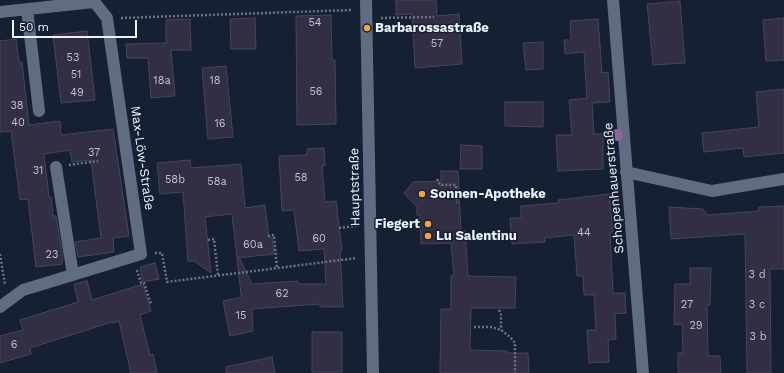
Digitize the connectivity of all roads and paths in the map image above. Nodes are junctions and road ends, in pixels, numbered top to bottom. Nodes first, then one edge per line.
1 (613, 0) edge
2 (94, 1) edge
3 (27, 9) junction
4 (366, 9) edge
5 (0, 12) edge
6 (434, 17) dead end
7 (107, 18) junction
8 (39, 111) dead end
9 (98, 161) dead end
10 (56, 167) joint
11 (626, 172) junction
12 (437, 179) dead end
13 (784, 179) edge
14 (457, 203) dead end
15 (356, 226) dead end
16 (339, 228) dead end
17 (268, 236) dead end
18 (208, 240) dead end
19 (0, 254) edge
20 (154, 254) dead end
21 (357, 258) dead end
22 (135, 266) dead end
23 (278, 268) junction
24 (73, 275) junction
25 (218, 275) junction
26 (6, 290) dead end
27 (151, 304) dead end
28 (0, 307) edge
29 (499, 310) dead end
30 (474, 327) dead end
31 (501, 330) junction
32 (373, 373) edge
33 (515, 373) edge
34 (643, 373) edge

1 - 11 street, Schopenhauerstraße
2 - 3 street
2 - 7 street
3 - 5 street
3 - 8 street
4 - 6 path
4 - 7 path
4 - 32 street, Hauptstraße
7 - 24 street, Max-Löw-Straße
9 - 10 path
10 - 24 street
11 - 13 street
11 - 34 street, Schopenhauerstraße
12 - 14 path
15 - 16 path
17 - 23 path
18 - 25 path
19 - 26 path
20 - 25 path
21 - 23 path
22 - 27 path
23 - 25 path
24 - 28 street, Max-Löw-Straße
29 - 31 path
30 - 31 path
31 - 33 path

